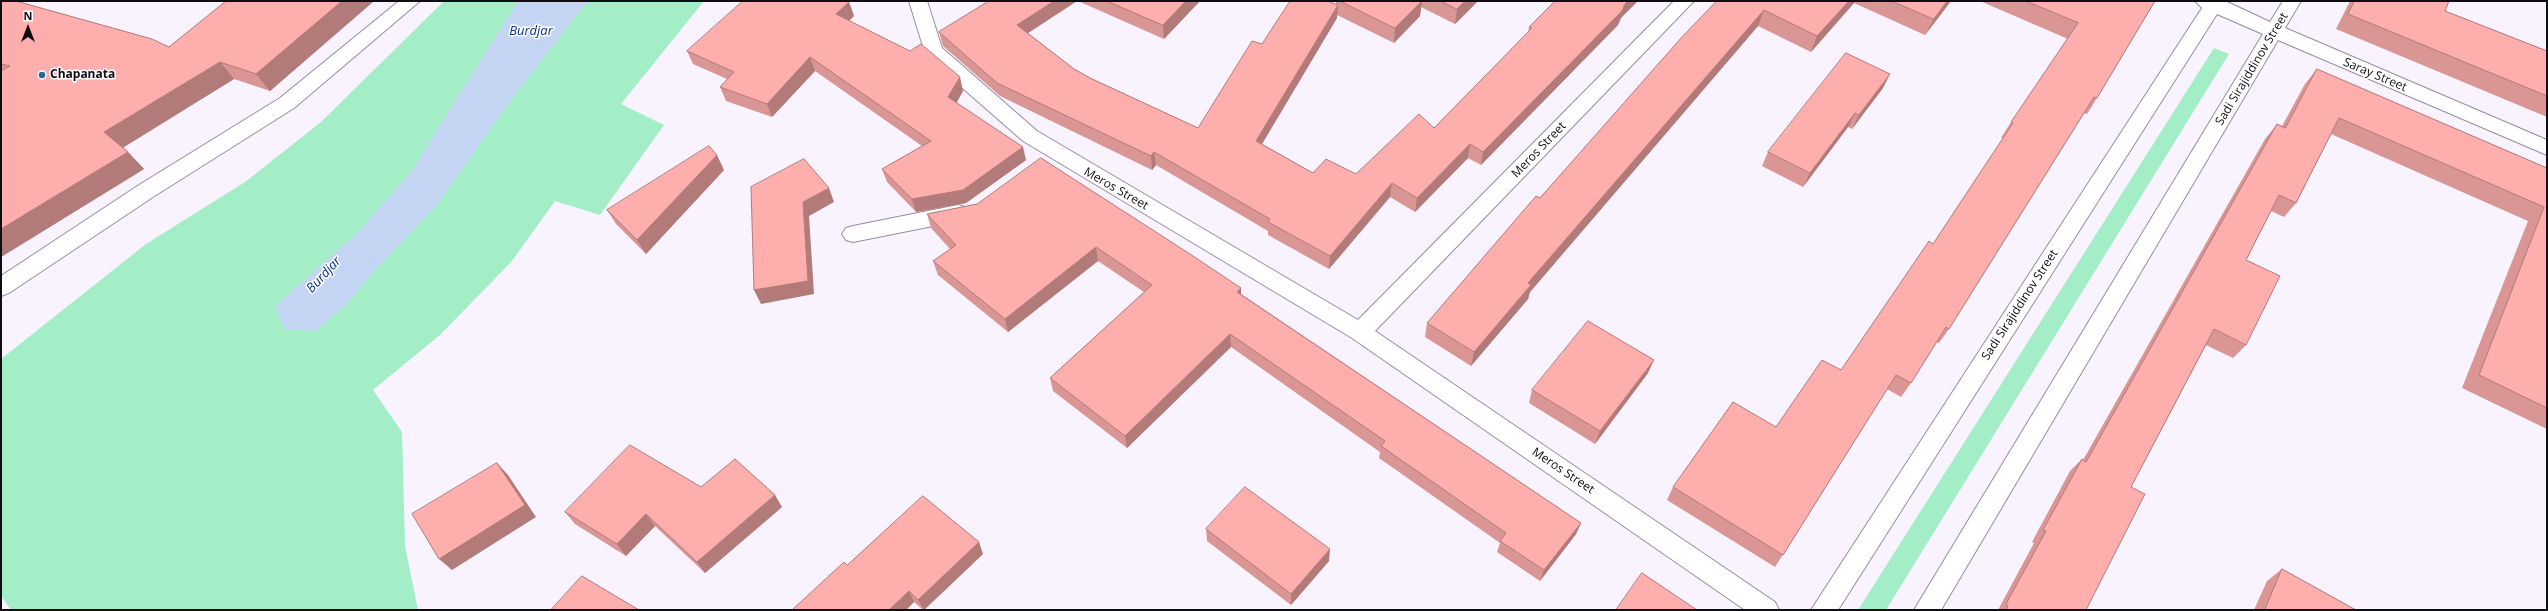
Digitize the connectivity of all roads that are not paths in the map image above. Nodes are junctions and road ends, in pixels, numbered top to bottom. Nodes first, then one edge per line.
1 (411, 1) edge
2 (918, 1) edge
3 (1685, 1) edge
4 (2292, 1) edge
5 (2211, 2) edge
6 (2274, 31) junction
7 (2547, 148) edge
8 (1054, 152) junction
9 (1035, 166) edge
10 (979, 206) edge
11 (853, 234) dead end
12 (1, 288) edge
13 (1360, 332) junction
14 (1766, 610) edge
15 (1824, 610) edge
16 (1927, 610) edge

1 - 12 street
2 - 8 street, Meros Street
3 - 13 street, Meros Street
4 - 6 street, Sadi Sirajiddinov Street
5 - 6 street, Saray Street
5 - 15 street, Sadi Sirajiddinov Street
6 - 7 street, Saray Street
6 - 16 street, Sadi Sirajiddinov Street
8 - 9 street
8 - 13 street, Meros Street
10 - 11 street
13 - 14 street, Meros Street

